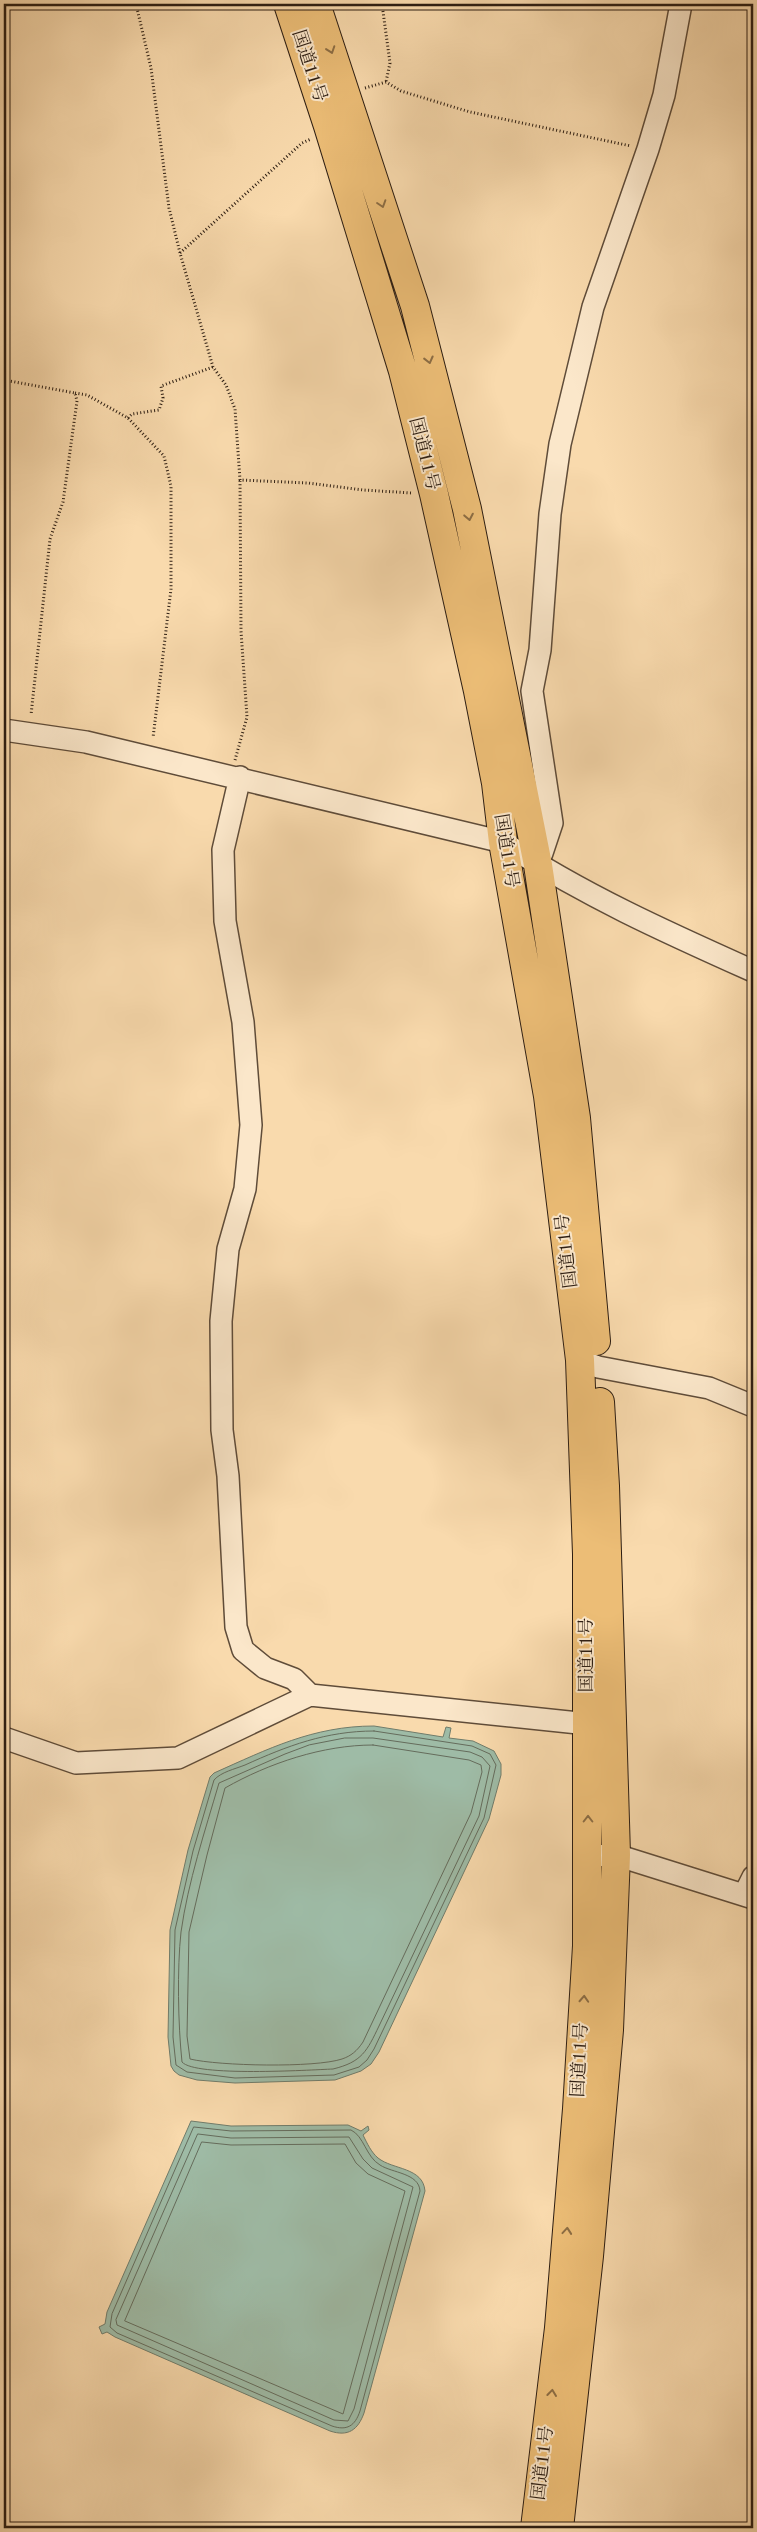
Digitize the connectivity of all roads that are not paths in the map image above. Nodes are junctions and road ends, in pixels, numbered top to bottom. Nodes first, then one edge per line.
1 (288, 4) edge
2 (316, 4) edge
3 (681, 4) edge
4 (4, 730) edge
5 (236, 776) junction
6 (503, 842) junction
7 (538, 865) junction
8 (753, 971) edge
9 (589, 1364) junction
10 (753, 1406) edge
11 (310, 1695) junction
12 (588, 1724) junction
13 (4, 1738) edge
14 (616, 1855) junction
15 (588, 1856) junction
16 (750, 1890) edge
17 (536, 2528) edge
18 (559, 2528) edge

1 - 6 highway, 国道11号
2 -> 7 highway, 国道11号
3 - 7 street
4 - 5 street
5 - 6 street
5 - 11 street
6 - 7 street
6 - 9 highway, 国道11号
7 - 8 street
7 - 9 highway, 国道11号
9 - 10 street
9 - 12 highway, 国道11号
9 - 14 highway, 国道11号
11 - 12 street
11 - 13 street
15 -> 12 highway, 国道11号
14 - 15 street
14 - 16 street
14 - 18 highway, 国道11号
17 -> 15 highway, 国道11号

